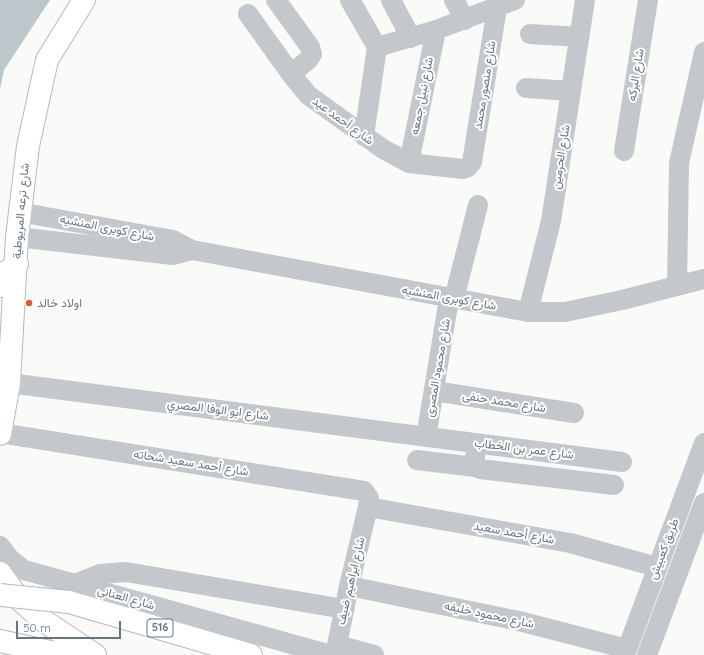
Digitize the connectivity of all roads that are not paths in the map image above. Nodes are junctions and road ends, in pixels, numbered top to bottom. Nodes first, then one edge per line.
1 (84, 0) edge
2 (276, 0) edge
3 (350, 0) edge
4 (391, 0) edge
5 (454, 0) edge
6 (585, 0) edge
7 (648, 0) edge
8 (506, 4) edge
9 (248, 14) dead end
10 (465, 20) junction
11 (436, 30) junction
12 (530, 34) dead end
13 (579, 37) junction
14 (411, 38) junction
15 (377, 47) junction
16 (704, 52) edge
17 (291, 74) junction
18 (526, 88) dead end
19 (571, 92) junction
20 (364, 136) junction
21 (624, 151) dead end
22 (472, 162) joint
23 (409, 163) junction
24 (478, 205) dead end
25 (19, 212) junction
26 (17, 237) junction
27 (192, 250) junction
28 (17, 264) junction
29 (704, 279) edge
30 (0, 286) edge
31 (677, 286) junction
32 (452, 299) junction
33 (528, 312) junction
34 (9, 382) junction
35 (434, 391) junction
36 (574, 413) dead end
37 (0, 434) edge
38 (426, 437) junction
39 (477, 443) junction
40 (704, 443) edge
41 (417, 460) dead end
42 (622, 462) dead end
43 (475, 467) junction
44 (614, 485) dead end
45 (704, 503) edge
46 (368, 507) junction
47 (0, 546) edge
48 (657, 567) junction
49 (0, 573) edge
50 (75, 584) junction
51 (349, 586) junction
52 (0, 595) edge
53 (344, 609) junction
54 (0, 641) edge
55 (334, 652) edge
56 (626, 652) edge
57 (64, 655) edge
58 (95, 655) edge
59 (251, 655) edge
60 (374, 655) edge
61 (647, 655) edge

1 - 25 main road, شارع ترعه المريوطية
2 - 17 street
3 - 15 street
4 - 14 street
5 - 10 street
6 - 13 street, شارع الحرمين
7 - 21 street, شارع البركه
8 - 10 street
8 - 22 street, شارع منصور محمد
9 - 17 street, شارع أحمد عيد
10 - 11 street
11 - 14 street
11 - 23 street, شارع نبيل جمعه
12 - 13 street
13 - 19 street, شارع الحرمين
14 - 15 street
15 - 20 street
16 - 31 street
17 - 20 street, شارع أحمد عيد
18 - 19 street
19 - 33 street, شارع الحرمين
20 - 23 street, شارع أحمد عيد
22 - 23 street, شارع أحمد عيد
24 - 32 street, شارع محمود المصرى
25 - 26 main road, شارع ترعه المريوطية
25 - 27 street, شارع كوبرى المنشيه
26 - 27 street, شارع كوبرى المنشيه
26 - 28 main road, شارع ترعه المريوطية
27 - 32 street, شارع كوبرى المنشيه
28 - 30 main road
28 - 34 main road, شارع ترعه المريوطية
29 - 31 street, شارع كوبرى المنشيه
31 - 33 street, شارع كوبرى المنشيه
32 - 33 street, شارع كوبرى المنشيه
32 - 35 street, شارع محمود المصرى
34 - 37 main road, شارع ترعه المريوطية
34 - 38 street, شارع ابو الوفا المصري
35 - 36 street, شارع محمد حنفى
35 - 38 street, شارع محمود المصرى
37 - 46 street, شارع أحمد سعيد شحاته
38 - 39 street, شارع عمر بن الخطاب
39 - 42 street, شارع عمر بن الخطاب
39 - 43 street
40 - 48 street, طريق كعبيش
41 - 43 street
43 - 44 street
45 - 61 street, طريق كعبيش
46 - 48 street, شارع أحمد سعيد
46 - 51 street, شارع ابراهيم ضيف
47 - 50 street, شارع العنانى
48 - 56 street, طريق كعبيش
49 - 58 main road
50 - 53 street
50 - 55 street, شارع العنانى
51 - 53 street, شارع ابراهيم ضيف
51 - 56 street, شارع محمود خليفه
52 - 59 main road, 516, bridge
53 - 55 street, شارع ابراهيم ضيف
54 - 57 main road
55 - 60 street, شارع العنانى

